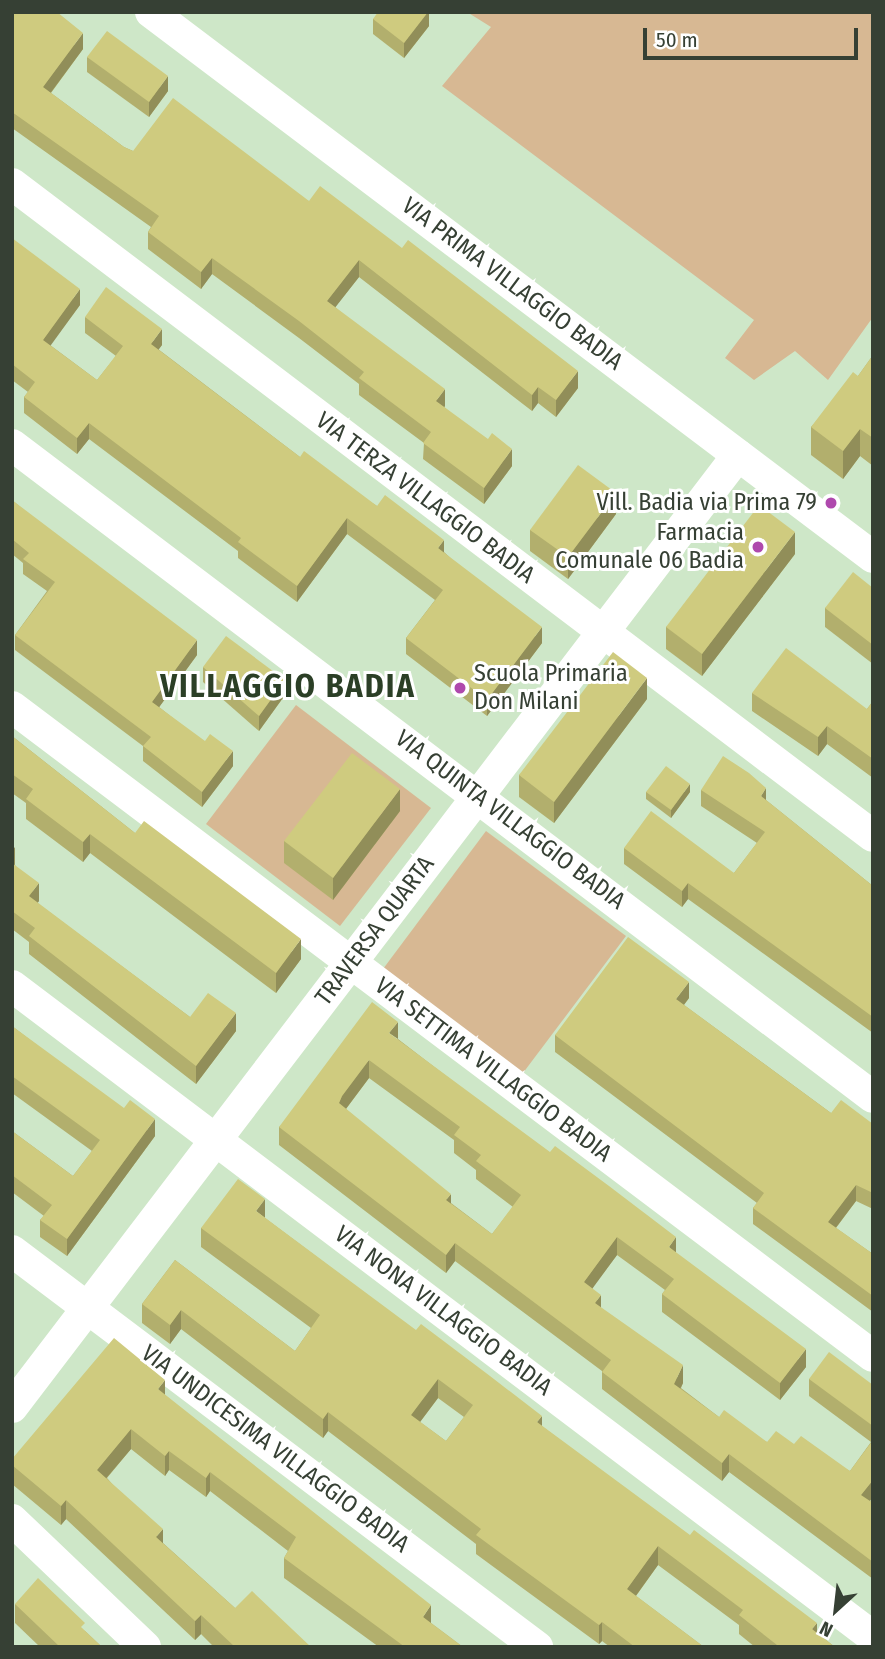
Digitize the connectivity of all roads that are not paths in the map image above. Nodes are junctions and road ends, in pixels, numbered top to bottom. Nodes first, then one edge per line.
1 (152, 12) edge
2 (12, 184) edge
3 (12, 444) edge
4 (738, 455) junction
5 (873, 556) edge
6 (603, 633) junction
7 (12, 707) edge
8 (478, 795) junction
9 (873, 836) edge
10 (351, 962) junction
11 (12, 986) edge
12 (873, 1097) edge
13 (217, 1139) junction
14 (12, 1251) edge
15 (90, 1309) junction
16 (873, 1356) edge
17 (12, 1407) edge
18 (12, 1520) edge
19 (873, 1637) edge
20 (145, 1647) edge
21 (537, 1647) edge

1 - 4 street, VIA PRIMA VILLAGGIO BADIA
2 - 6 street, VIA TERZA VILLAGGIO BADIA
3 - 8 street, VIA QUINTA VILLAGGIO BADIA
4 - 5 street, VIA PRIMA VILLAGGIO BADIA
4 - 6 street, TRAVERSA QUARTA
6 - 8 street, TRAVERSA QUARTA
6 - 9 street, VIA TERZA VILLAGGIO BADIA
7 - 10 street, VIA SETTIMA VILLAGGIO BADIA
8 - 10 street, TRAVERSA QUARTA
8 - 12 street, VIA QUINTA VILLAGGIO BADIA
10 - 13 street, TRAVERSA QUARTA
10 - 16 street, VIA SETTIMA VILLAGGIO BADIA
11 - 13 street, VIA NONA VILLAGGIO BADIA
13 - 15 street, TRAVERSA QUARTA
13 - 19 street, VIA NONA VILLAGGIO BADIA
14 - 15 street, VIA UNDICESIMA VILLAGGIO BADIA
15 - 17 street, TRAVERSA QUARTA
15 - 21 street, VIA UNDICESIMA VILLAGGIO BADIA
18 - 20 street

